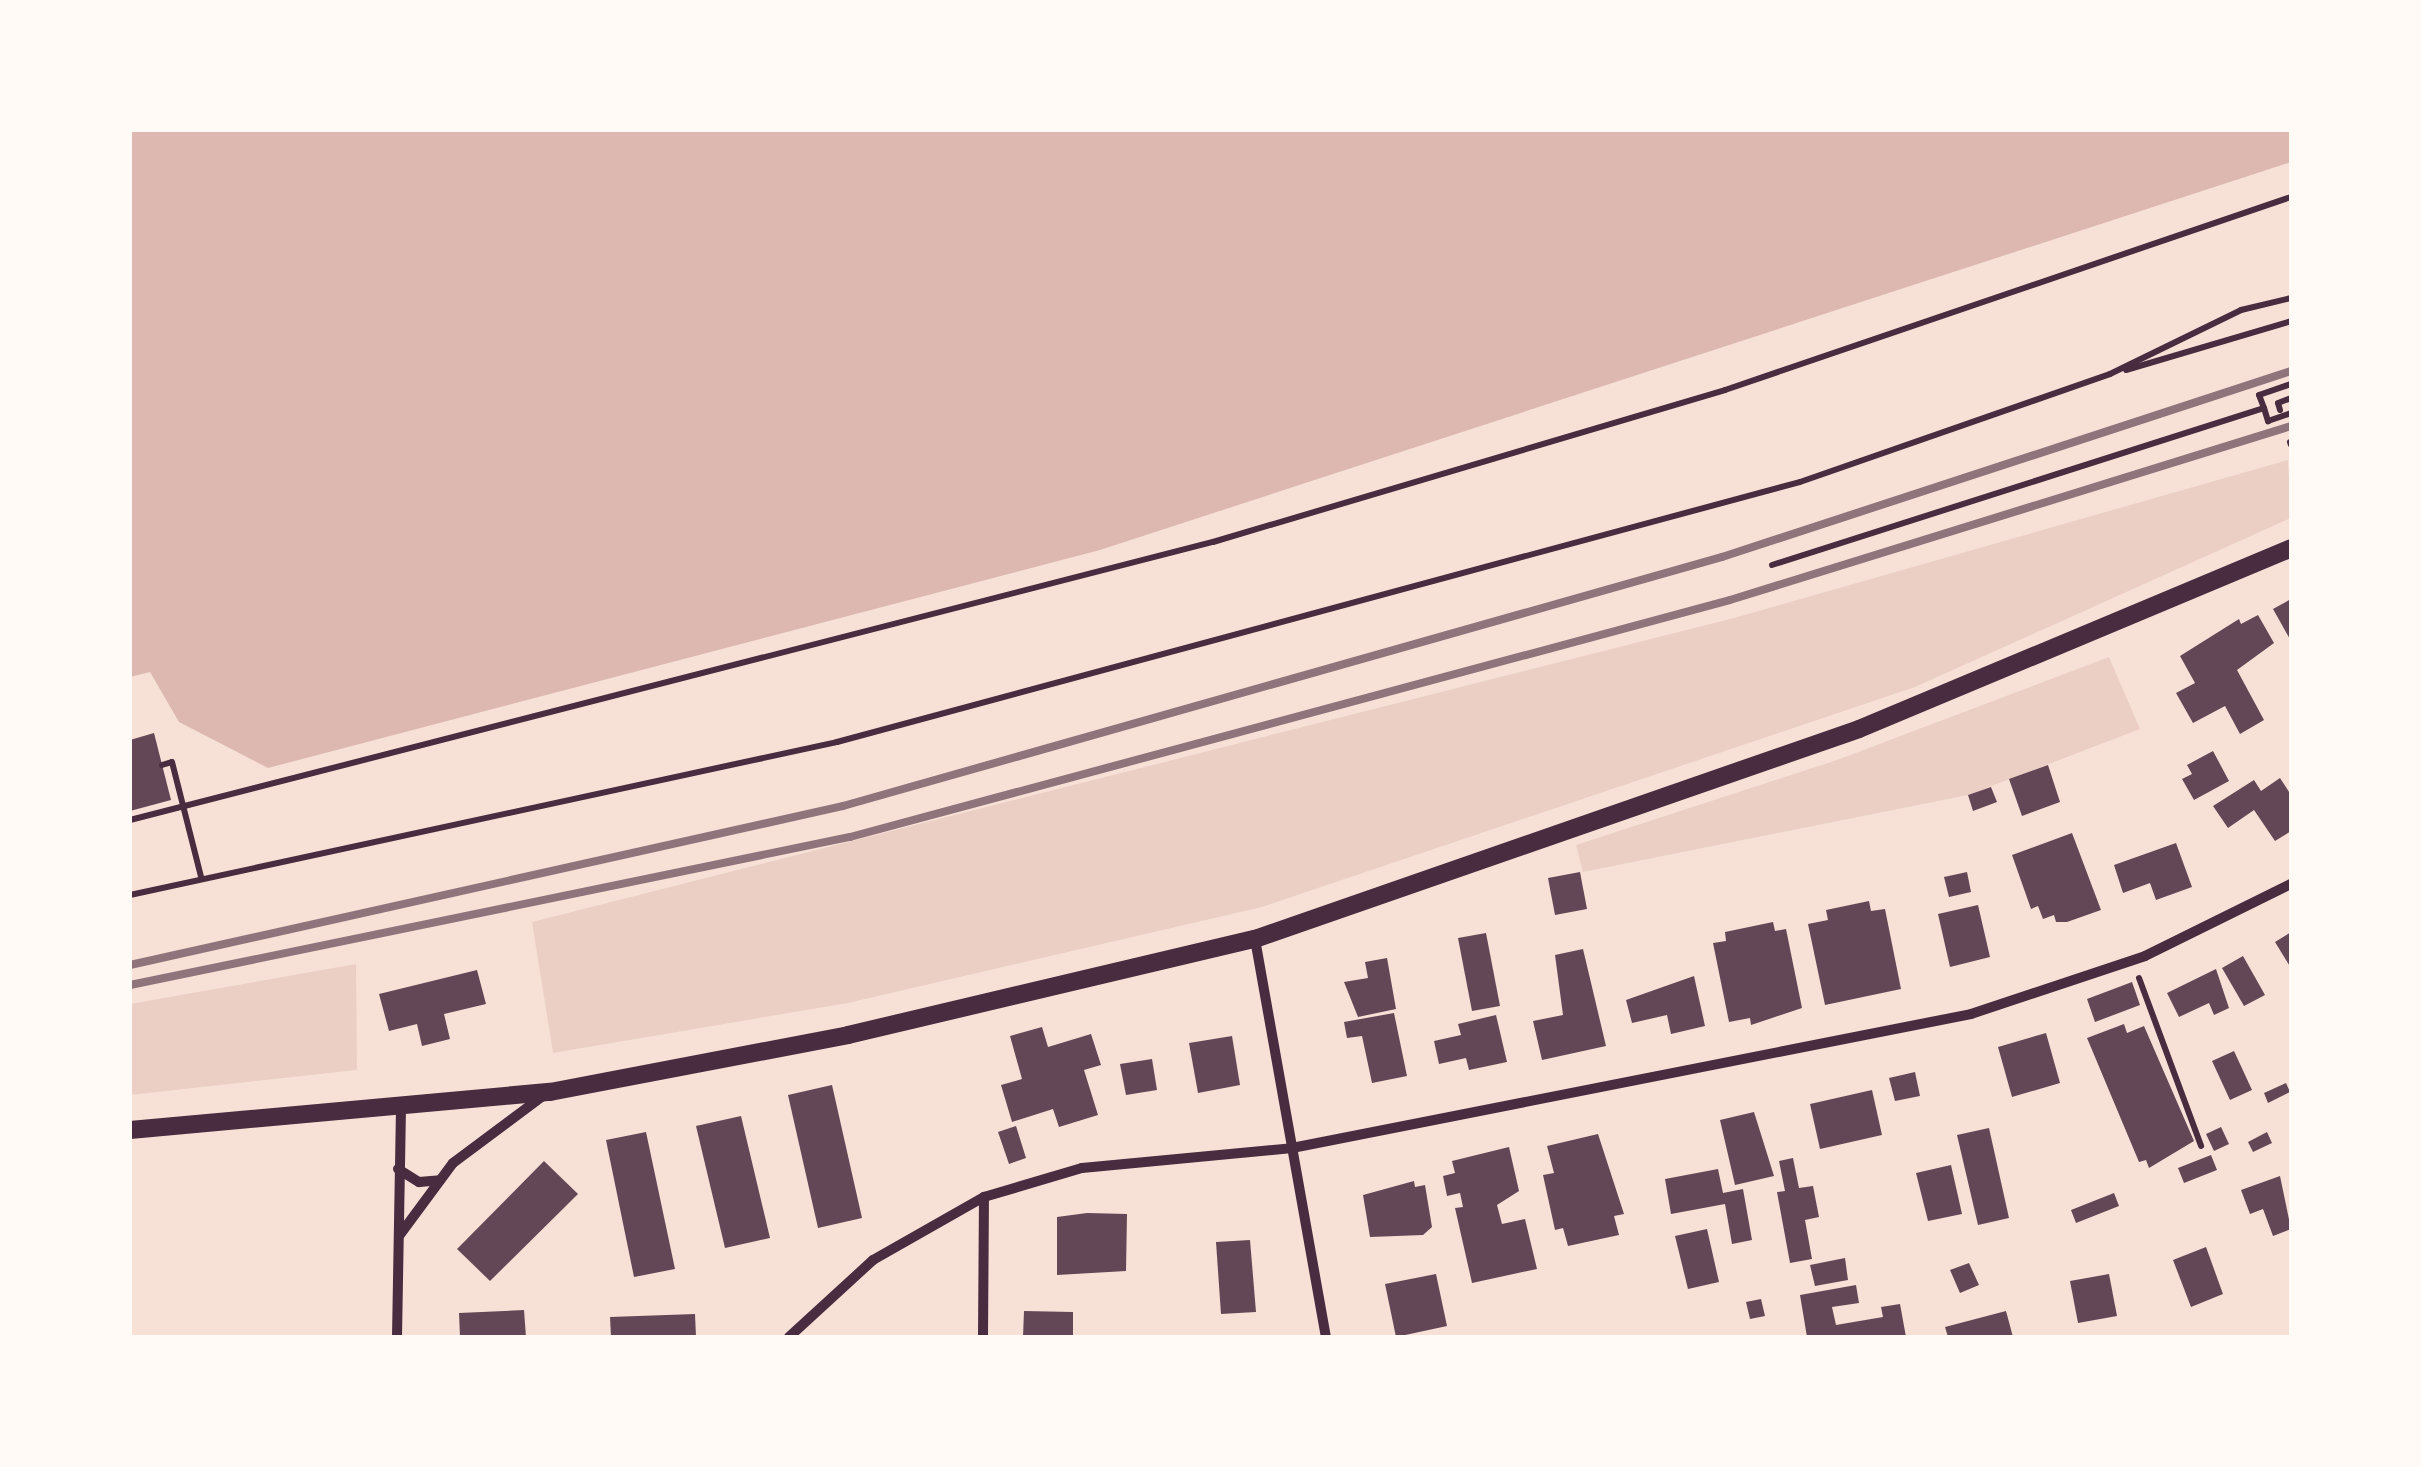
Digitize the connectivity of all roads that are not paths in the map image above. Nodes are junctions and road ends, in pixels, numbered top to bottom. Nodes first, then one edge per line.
1 (2291, 548) edge
2 (2291, 884) edge
3 (1255, 939) junction
4 (550, 1092) junction
5 (401, 1101) junction
6 (130, 1130) edge
7 (1292, 1148) junction
8 (398, 1169) junction
9 (440, 1180) junction
10 (984, 1197) junction
11 (399, 1237) junction
12 (397, 1337) edge
13 (789, 1337) edge
14 (982, 1337) edge
15 (1326, 1337) edge

1 - 3 street
2 - 7 street
3 - 4 street
3 - 7 street
4 - 5 street
4 - 9 street
5 - 6 street
5 - 8 street
7 - 10 street
7 - 15 street
8 - 9 street
8 - 11 street
9 - 11 street
10 - 13 street
10 - 14 street
11 - 12 street

